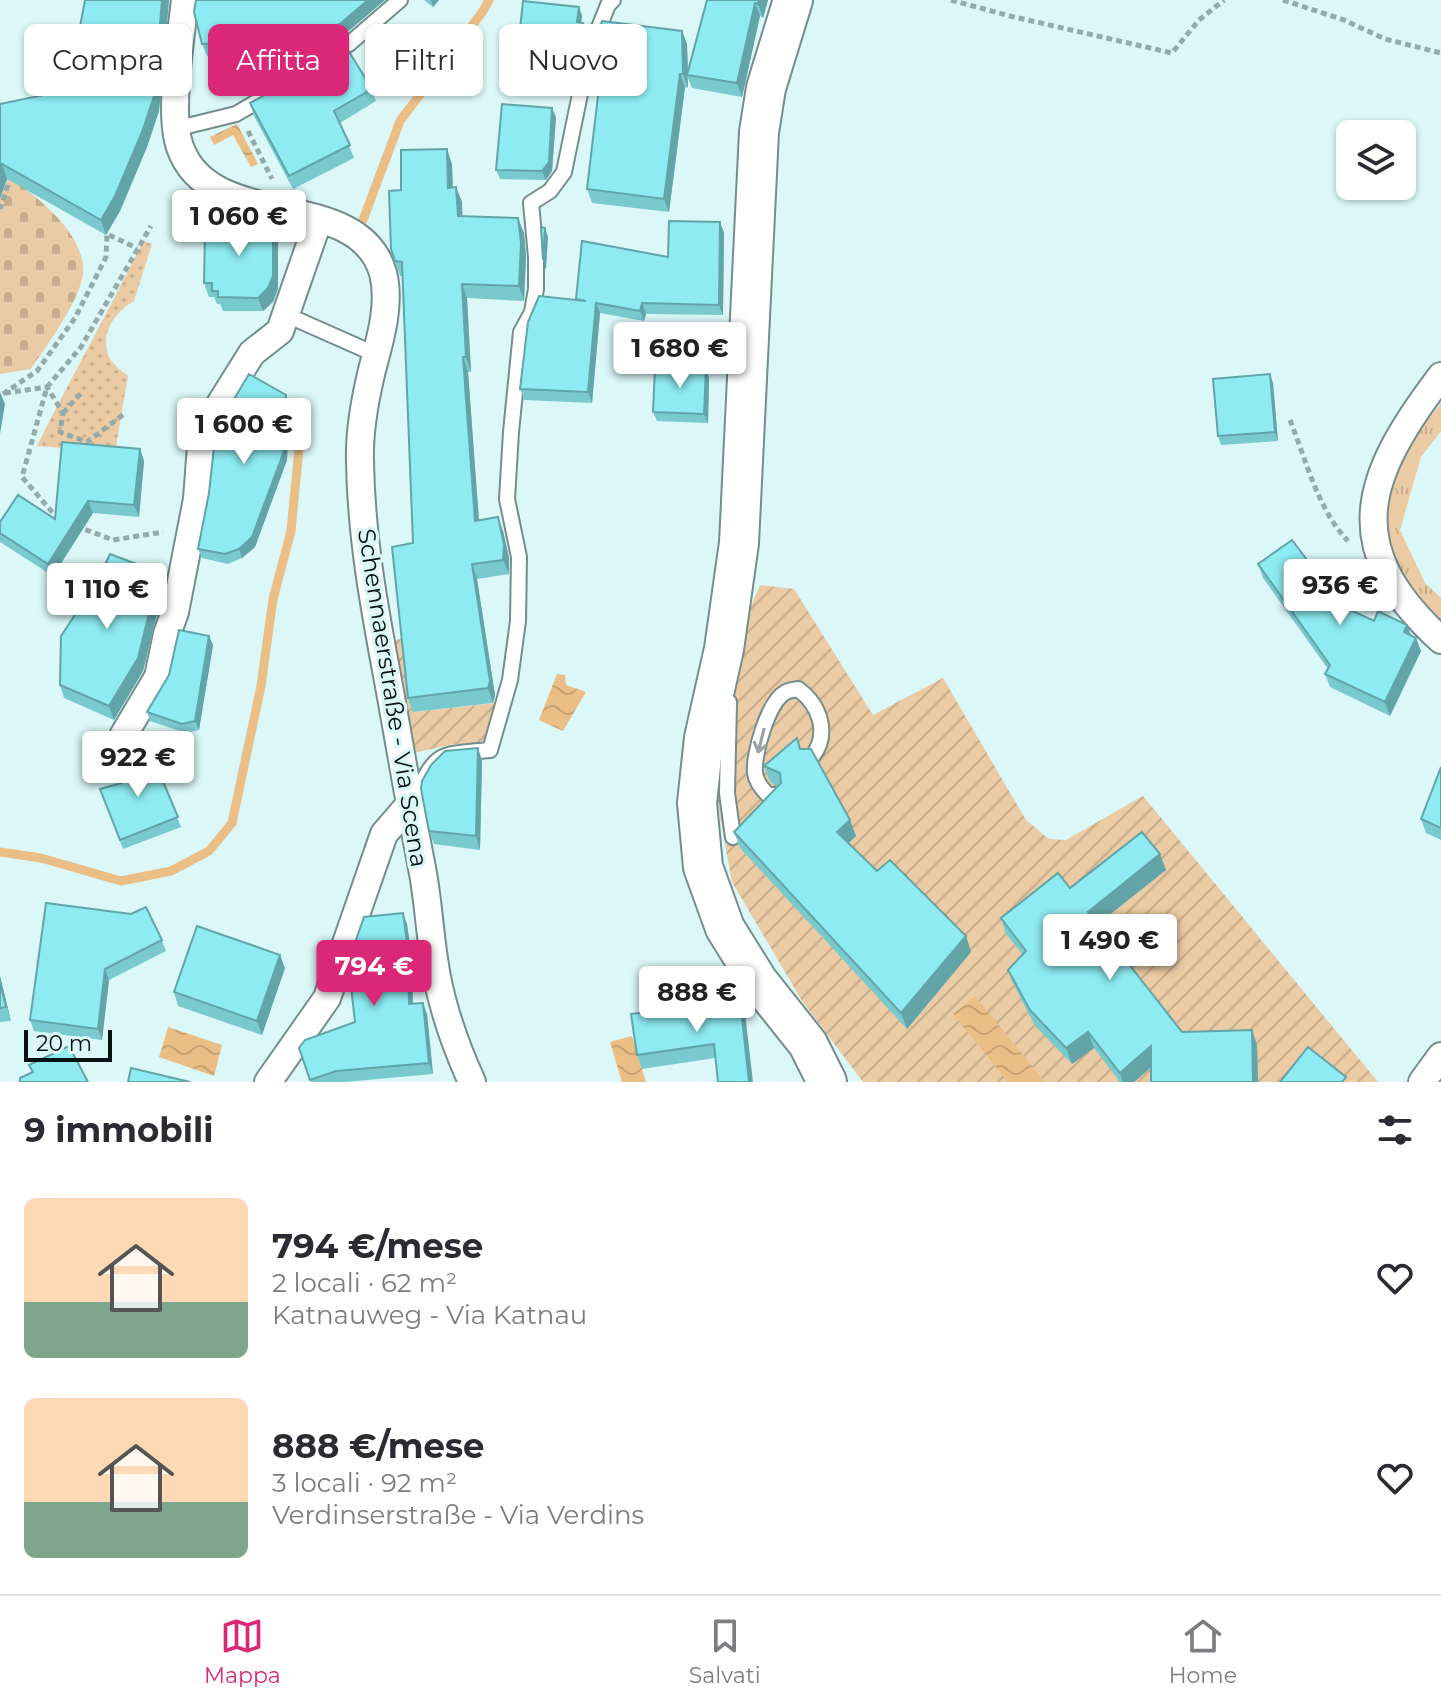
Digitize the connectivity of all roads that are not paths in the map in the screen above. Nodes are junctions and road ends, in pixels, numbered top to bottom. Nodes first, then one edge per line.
1 (185, 0) edge
2 (400, 0) edge
3 (613, 0) edge
4 (793, 0) edge
5 (175, 129) junction
6 (319, 219) junction
7 (282, 324) junction
8 (377, 355) junction
9 (1441, 376) edge
10 (1441, 640) edge
11 (729, 702) dead end
12 (123, 736) dead end
13 (812, 757) edge
14 (778, 795) edge
15 (409, 805) junction
16 (733, 837) dead end
17 (1441, 1056) edge
18 (268, 1082) edge
19 (472, 1082) edge
20 (827, 1082) edge
21 (1422, 1082) edge

1 - 5 street
2 - 5 lane
3 - 15 lane
4 - 20 street
5 - 6 street, Schennaerstraße - Via Scena
6 - 7 street
6 - 8 street, Schennaerstraße - Via Scena
7 - 8 lane
7 - 12 street
8 - 15 street, Schennaerstraße - Via Scena
9 - 10 street
11 - 16 lane
13 -> 14 lane
15 - 18 street
15 - 19 street, Schennaerstraße - Via Scena
17 - 21 street

